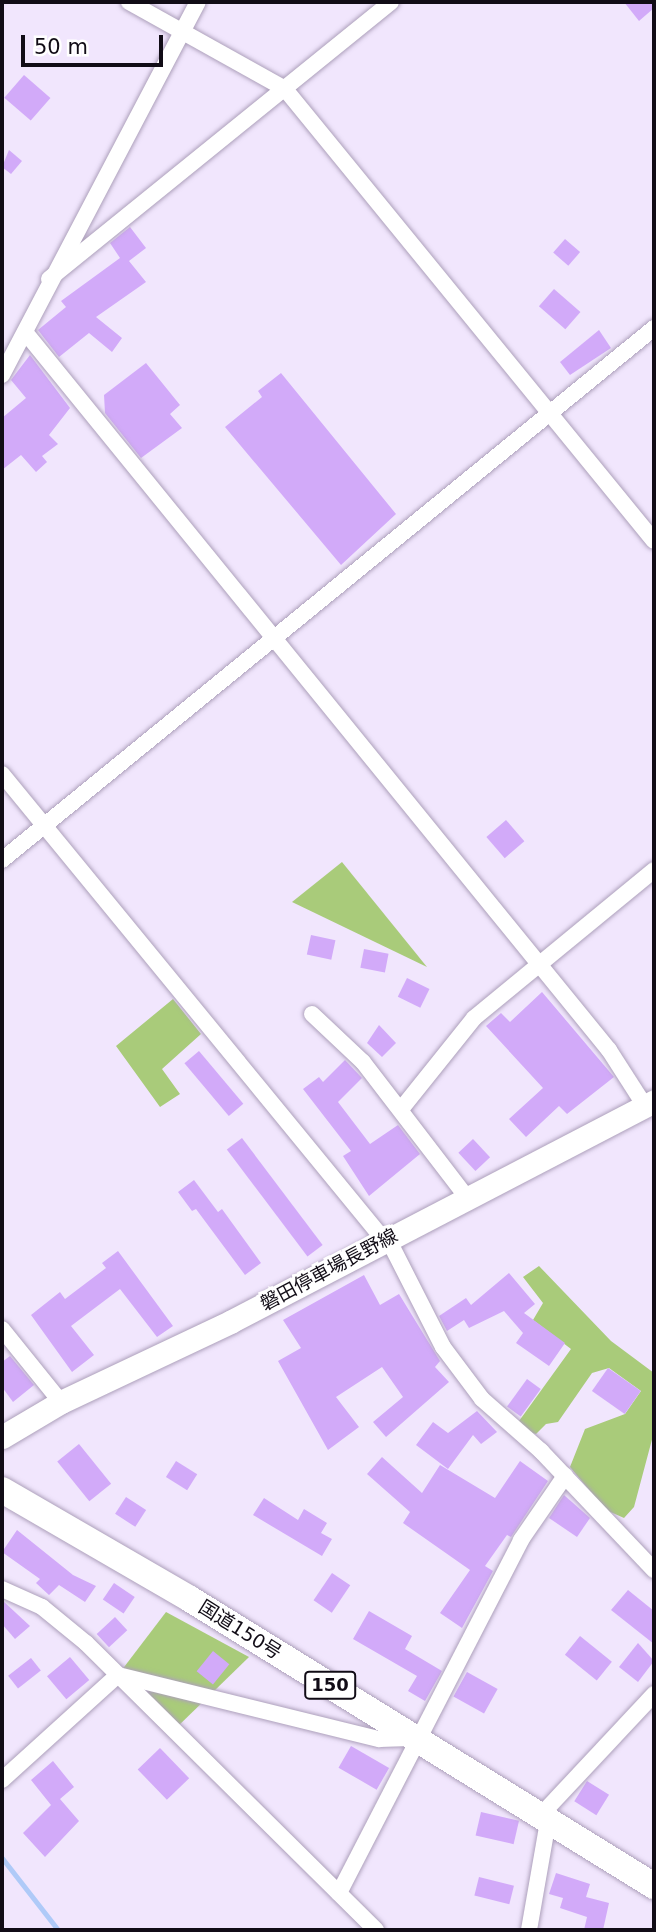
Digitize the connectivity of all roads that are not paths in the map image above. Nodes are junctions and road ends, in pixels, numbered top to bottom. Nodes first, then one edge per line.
1 (129, 2) edge
2 (198, 2) edge
3 (391, 2) edge
4 (181, 31) junction
5 (285, 89) junction
6 (49, 279) junction
7 (654, 328) edge
8 (25, 332) junction
9 (2, 375) edge
10 (551, 413) junction
11 (654, 541) edge
12 (273, 639) junction
13 (2, 774) edge
14 (43, 826) junction
15 (2, 860) edge
16 (654, 870) edge
17 (539, 964) junction
18 (312, 1014) dead end
19 (650, 1104) edge
20 (402, 1108) junction
21 (468, 1199) junction
22 (386, 1240) junction
23 (2, 1329) edge
24 (61, 1402) junction
25 (2, 1437) edge
26 (565, 1476) junction
27 (2, 1490) edge
28 (654, 1570) edge
29 (2, 1589) edge
30 (118, 1675) junction
31 (654, 1694) edge
32 (416, 1738) junction
33 (2, 1780) edge
34 (544, 1818) junction
35 (654, 1886) edge
36 (339, 1893) junction
37 (376, 1930) edge
38 (529, 1930) edge

1 - 4 street
2 - 4 street
3 - 5 street
4 - 5 street
4 - 6 street
5 - 6 street
5 - 10 street
6 - 8 street
7 - 10 street
8 - 9 street
8 - 12 street
10 - 11 street
10 - 12 street
12 - 14 street
12 - 17 street
13 - 14 street
14 - 15 street
14 - 22 street
16 - 17 street
17 - 19 street
17 - 20 street
18 - 20 street
19 - 21 main road, 磐田停車場長野線
20 - 21 street
21 - 22 main road, 磐田停車場長野線
22 - 24 main road, 磐田停車場長野線
22 - 26 street
23 - 24 street
24 - 25 main road, 磐田停車場長野線
26 - 28 street
26 - 32 street
27 - 32 highway, 国道150号 / 150
29 - 30 street
30 - 32 street
30 - 33 street
30 - 36 street
31 - 34 street
32 - 34 highway, 国道150号 / 150
32 - 36 street
34 - 35 highway, 国道150号 / 150
34 - 38 street
36 - 37 street

